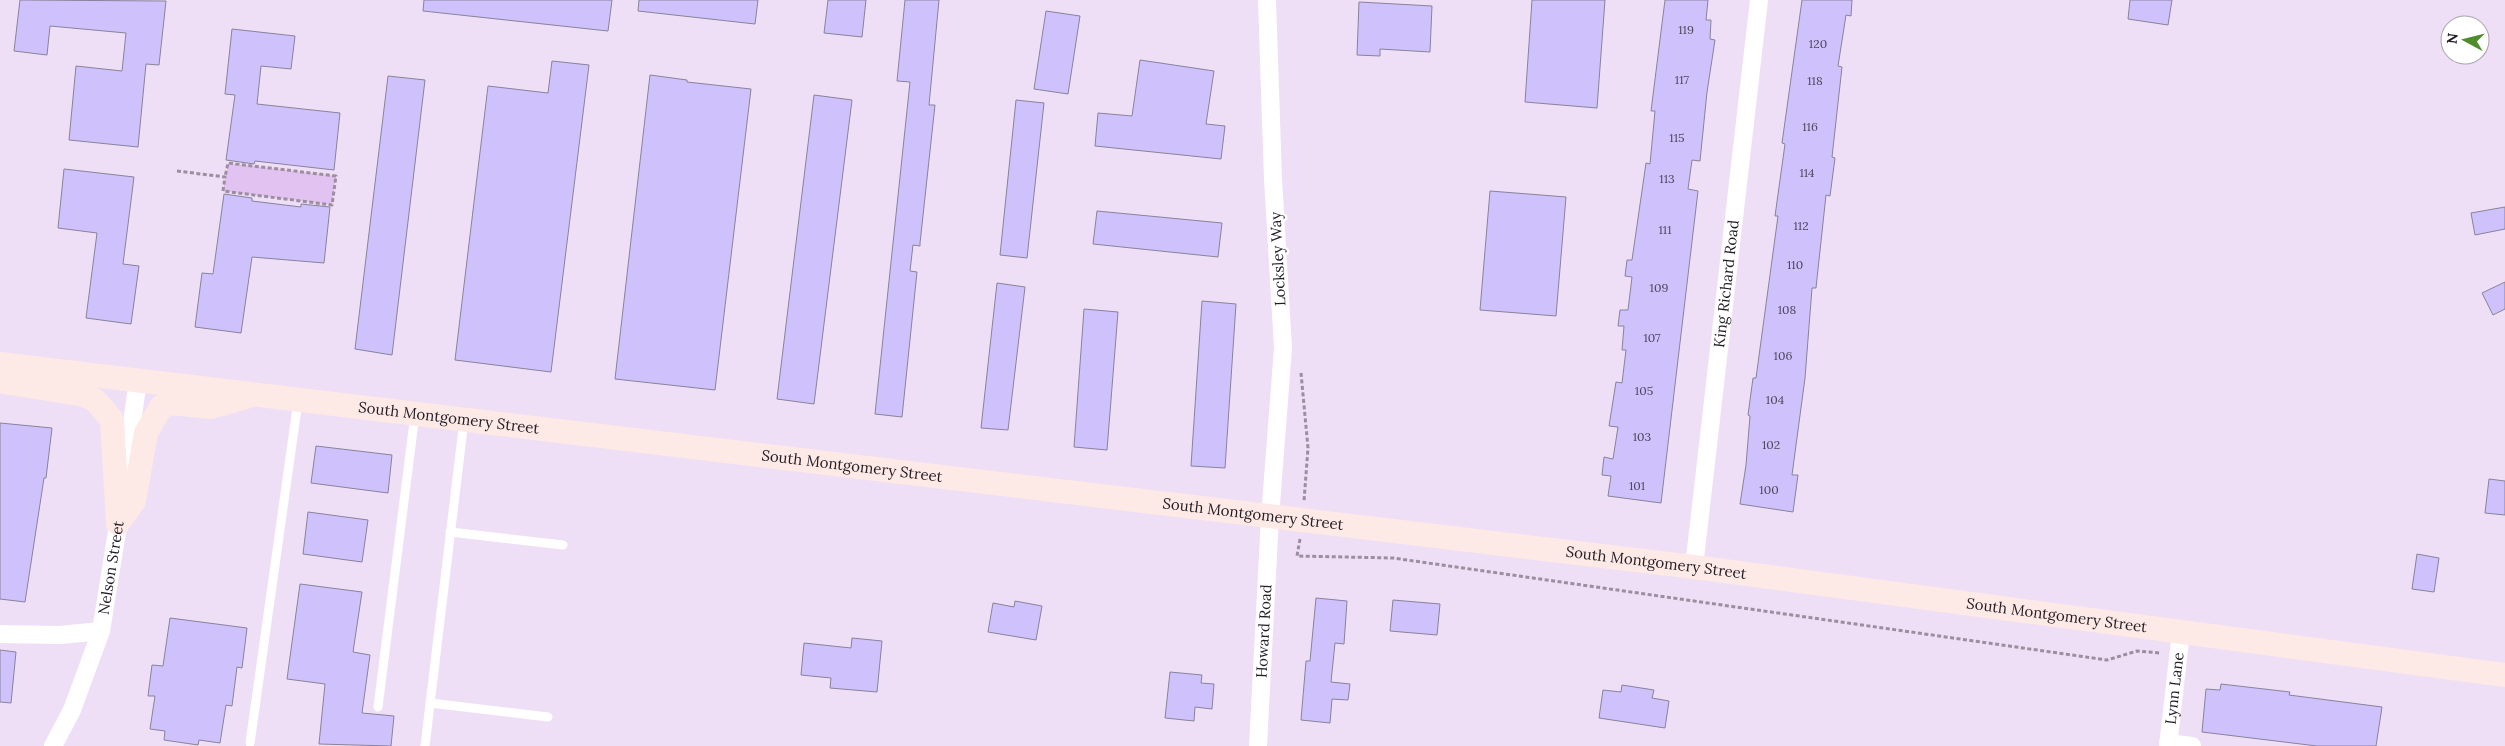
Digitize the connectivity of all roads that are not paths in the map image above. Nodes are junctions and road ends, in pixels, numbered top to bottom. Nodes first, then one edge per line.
1 (1267, 0) edge
2 (1759, 0) edge
3 (0, 364) edge
4 (0, 378) edge
5 (138, 380) junction
6 (256, 394) junction
7 (298, 399) junction
8 (416, 413) junction
9 (464, 420) junction
10 (1270, 517) junction
11 (118, 522) junction
12 (450, 532) junction
13 (563, 545) dead end
14 (1694, 567) junction
15 (101, 631) junction
16 (2181, 632) junction
17 (0, 634) edge
18 (2505, 675) edge
19 (430, 703) junction
20 (378, 707) dead end
21 (548, 717) dead end
22 (250, 743) dead end
23 (2168, 745) edge
24 (53, 746) edge
25 (425, 746) edge
26 (1258, 746) edge
27 (2192, 746) edge

1 - 10 street, Locksley Way
2 - 14 street, King Richard Road
3 - 5 street, South Montgomery Street
4 - 11 street
5 - 6 street, South Montgomery Street
5 - 11 street, Nelson Street
6 - 7 street, South Montgomery Street
6 - 11 street
7 - 8 street, South Montgomery Street
7 - 22 lane
8 - 9 street, South Montgomery Street
8 - 20 lane
9 - 10 street, South Montgomery Street
9 - 12 lane
10 - 14 street, South Montgomery Street
10 - 26 street, Howard Road
11 - 15 street, Nelson Street
12 - 13 lane
12 - 19 lane
14 - 16 street, South Montgomery Street
15 - 17 street
15 - 24 street, Nelson Street
16 - 18 street, South Montgomery Street
16 - 23 street, Lynn Lane
19 - 21 lane
19 - 25 lane
23 - 27 street

